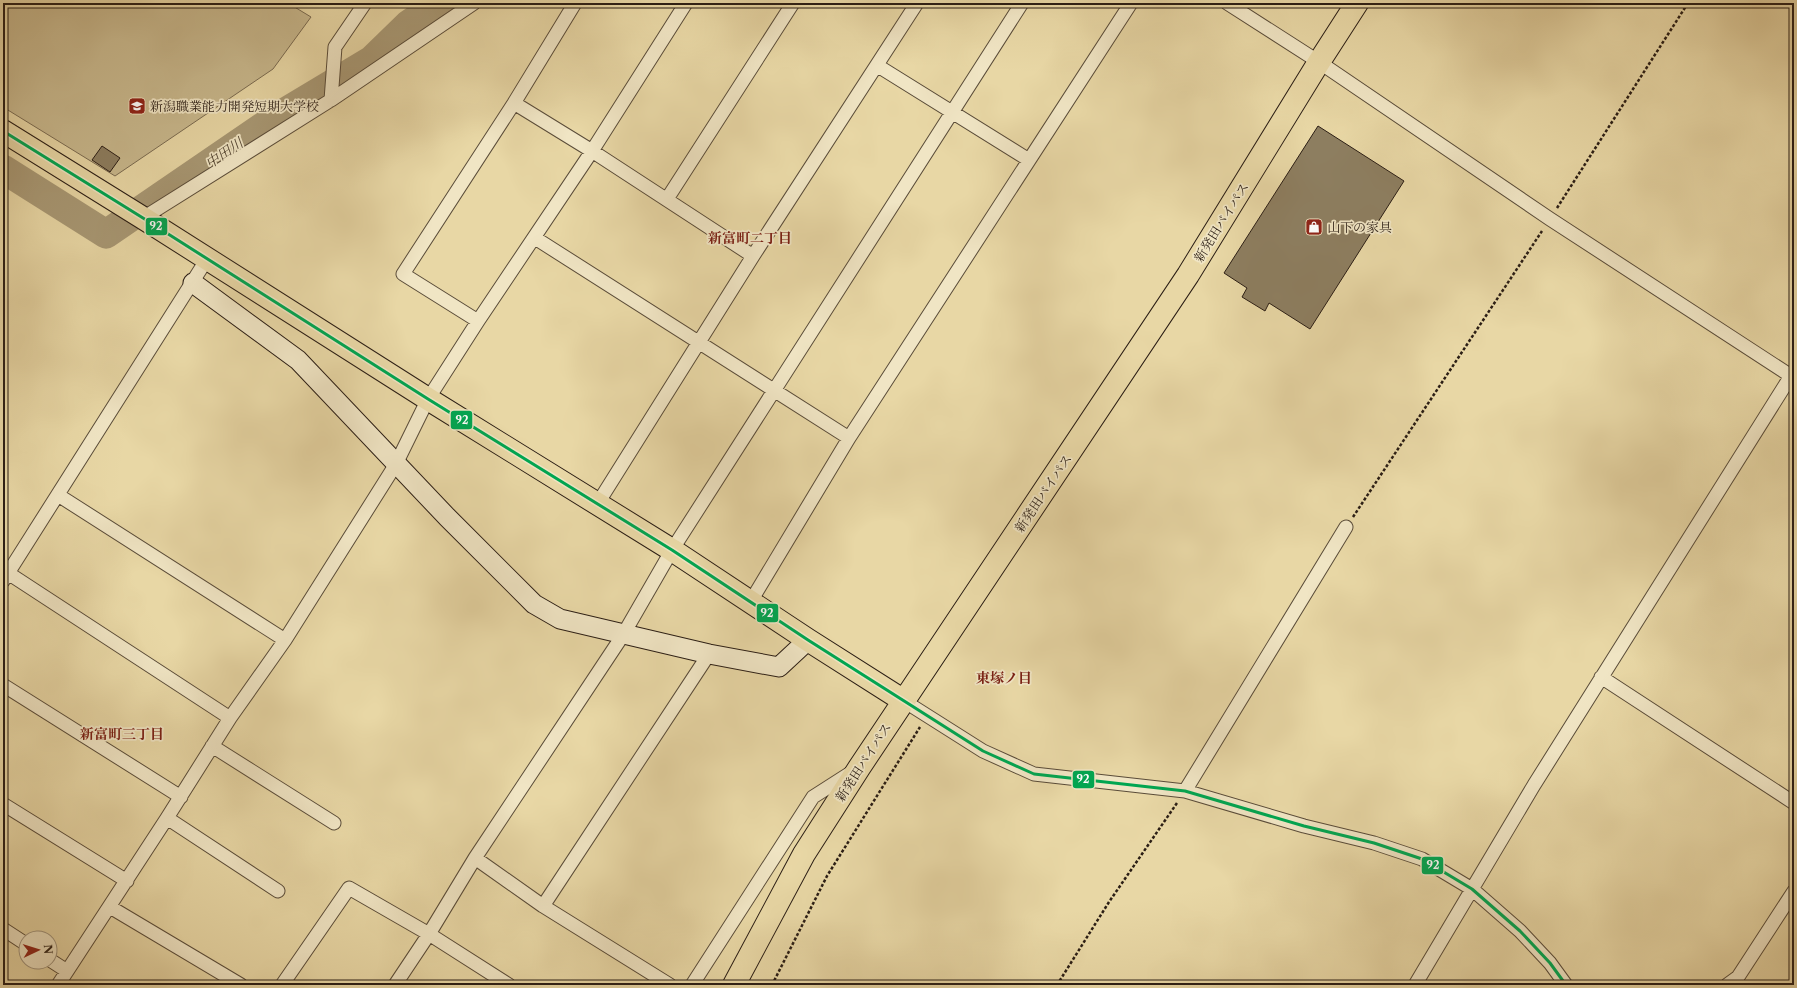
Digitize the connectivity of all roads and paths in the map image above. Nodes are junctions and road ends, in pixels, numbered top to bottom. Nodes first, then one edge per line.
1 (365, 3) edge
2 (474, 3) edge
3 (575, 3) edge
4 (686, 3) edge
5 (792, 3) edge
6 (917, 3) edge
7 (1022, 3) edge
8 (1131, 3) edge
9 (1227, 3) edge
10 (1357, 3) edge
11 (1688, 3) edge
12 (1319, 62) junction
13 (878, 66) junction
14 (331, 100) junction
15 (514, 103) junction
16 (951, 112) junction
17 (3, 131) edge
18 (592, 151) junction
19 (1029, 160) junction
20 (667, 199) junction
21 (143, 218) junction
22 (1550, 219) junction
23 (535, 238) junction
24 (753, 256) junction
25 (207, 259) junction
26 (192, 283) junction
27 (478, 321) junction
28 (698, 343) junction
29 (1793, 373) edge
30 (774, 391) junction
31 (428, 400) junction
32 (849, 438) junction
33 (396, 464) junction
34 (58, 495) junction
35 (598, 503) junction
36 (1346, 527) joint
37 (672, 550) junction
38 (6, 577) edge
39 (751, 601) junction
40 (623, 635) junction
41 (285, 640) junction
42 (808, 640) junction
43 (709, 654) junction
44 (1601, 677) junction
45 (3, 686) edge
46 (904, 702) junction
47 (927, 716) junction
48 (230, 718) junction
49 (212, 746) junction
50 (858, 768) junction
51 (1185, 791) junction
52 (181, 797) junction
53 (1794, 803) edge
54 (3, 804) edge
55 (167, 818) junction
56 (334, 823) dead end
57 (475, 858) junction
58 (127, 881) junction
59 (1472, 889) junction
60 (278, 891) dead end
61 (1794, 891) edge
62 (544, 906) junction
63 (110, 907) junction
64 (3, 929) edge
65 (429, 934) junction
66 (18, 939) edge
67 (58, 965) edge
68 (67, 971) junction
69 (58, 985) edge
70 (242, 985) edge
71 (282, 985) edge
72 (395, 985) edge
73 (509, 985) edge
74 (670, 985) edge
75 (692, 985) edge
76 (734, 985) edge
77 (772, 985) edge
78 (1057, 985) edge
79 (1415, 985) edge
80 (1566, 985) edge
81 (1727, 985) edge

1 - 14 street
2 - 14 street
3 - 15 street
4 - 18 street
5 - 20 street
6 - 13 street
7 - 16 street
8 - 19 street
9 - 12 street
10 - 12 highway, 新発田バイパス
11 - 22 path
12 - 22 street
12 - 46 highway, 新発田バイパス
13 - 16 street
13 - 24 street
14 - 21 street
15 - 18 street
15 - 27 street
16 - 19 street
16 - 30 street
17 - 21 highway
18 - 20 street
18 - 23 street
19 - 32 street
20 - 24 street
21 - 25 highway
22 - 29 street
22 - 36 path
23 - 27 street
23 - 28 street
24 - 28 street
25 - 26 street
25 - 31 highway
26 - 33 street
26 - 34 street
27 - 31 street
28 - 30 street
28 - 35 street
29 - 44 street
30 - 32 street
30 - 37 street
31 - 33 street
31 - 35 highway
32 - 39 street
33 - 40 street
33 - 41 street
34 - 38 street
34 - 41 street
35 - 37 highway
36 - 51 street
37 - 39 highway
37 - 40 street
38 - 48 street
39 - 42 highway
40 - 43 street
40 - 57 street
41 - 48 street
42 - 43 street
42 - 46 highway
43 - 62 street
44 - 53 street
44 - 59 street
45 - 52 street
46 - 47 street
46 - 50 highway, 新発田バイパス
47 - 51 street
47 - 77 path
48 - 49 street
49 - 52 street
49 - 56 street
50 - 75 street
50 - 76 highway, 新発田バイパス
51 - 59 street
51 - 78 path
52 - 55 street
54 - 58 street
55 - 58 street
55 - 60 street
57 - 62 street
57 - 65 street
58 - 63 street
59 - 79 street
59 - 80 street
61 - 81 street
62 - 74 street
63 - 68 street
63 - 70 street
64 - 66 street
65 - 71 street
65 - 72 street
65 - 73 street
67 - 68 street
68 - 69 street

